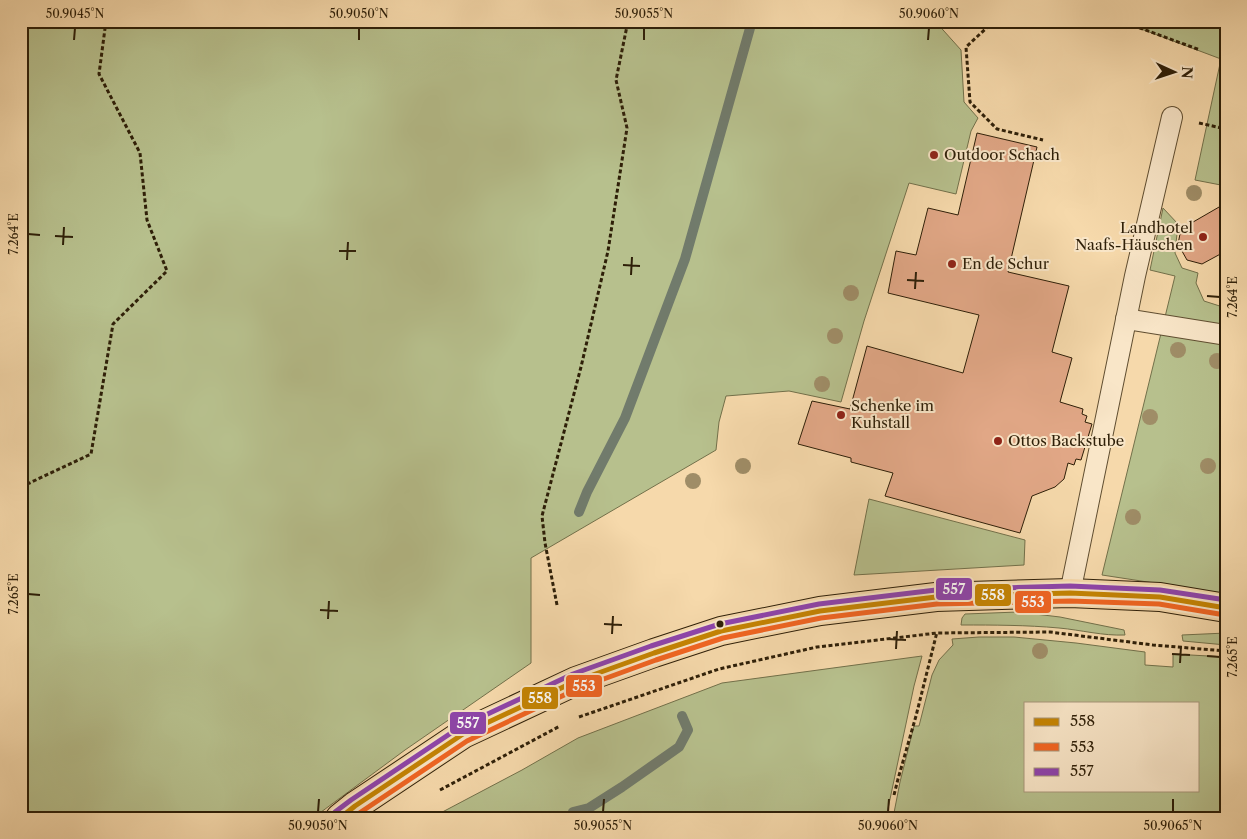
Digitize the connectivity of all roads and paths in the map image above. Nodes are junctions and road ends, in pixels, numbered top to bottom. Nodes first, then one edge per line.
1 (106, 21) edge
2 (628, 21) edge
3 (994, 21) edge
4 (1121, 21) edge
5 (1200, 50) dead end
6 (1172, 117) dead end
7 (1043, 140) dead end
8 (1126, 319) junction
9 (1226, 336) edge
10 (21, 486) edge
11 (1070, 593) junction
12 (557, 605) dead end
13 (1226, 608) edge
14 (937, 633) junction
15 (1226, 651) edge
16 (574, 719) dead end
17 (565, 723) dead end
18 (439, 791) dead end
19 (894, 794) dead end
20 (340, 818) edge

1 - 10 path
2 - 12 path
3 - 7 path
4 - 5 path
6 - 8 lane
8 - 9 lane
8 - 11 lane
11 - 13 main road
11 - 20 main road
14 - 15 path
14 - 16 path
14 - 19 path
17 - 18 path

